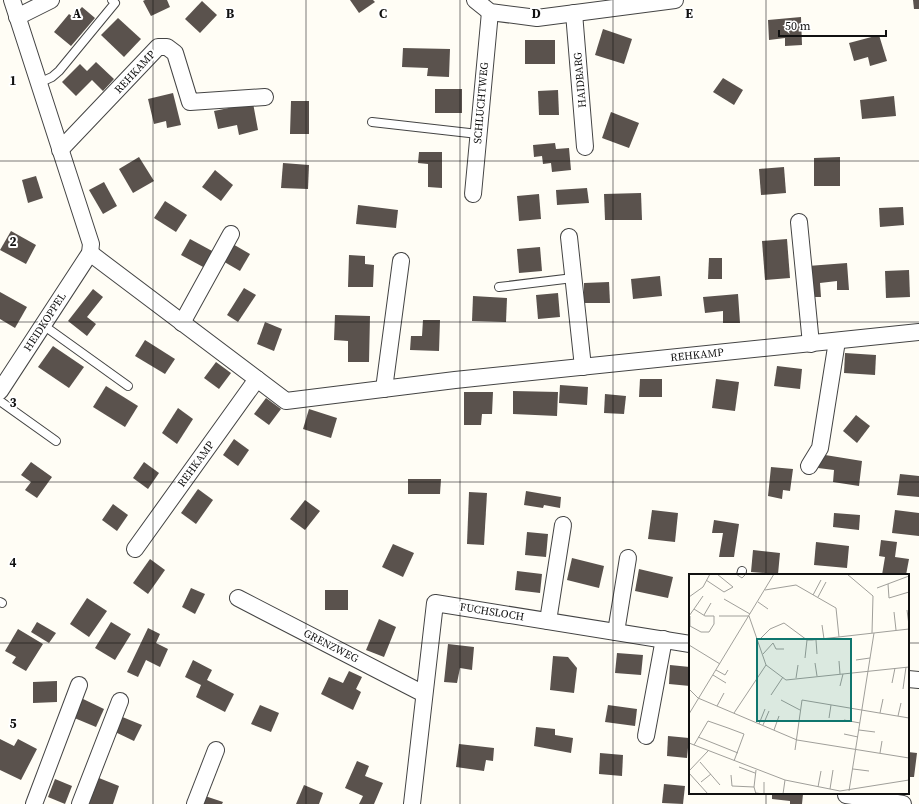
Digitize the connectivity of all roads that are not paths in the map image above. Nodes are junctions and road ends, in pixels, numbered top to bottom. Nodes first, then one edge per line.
1 (12, 0) edge
2 (50, 0) edge
3 (112, 0) edge
4 (475, 0) edge
5 (675, 0) edge
6 (652, 2) edge
7 (490, 12) junction
8 (574, 13) junction
9 (17, 17) junction
10 (39, 83) junction
11 (265, 97) dead end
12 (372, 122) dead end
13 (478, 134) junction
14 (585, 147) dead end
15 (60, 150) junction
16 (473, 194) dead end
17 (799, 222) dead end
18 (231, 234) dead end
19 (569, 237) dead end
20 (90, 253) junction
21 (400, 261) dead end
22 (573, 278) junction
23 (499, 287) dead end
24 (182, 323) junction
25 (43, 325) junction
26 (919, 332) edge
27 (837, 341) junction
28 (811, 344) junction
29 (583, 367) junction
30 (256, 379) junction
31 (128, 386) dead end
32 (384, 389) junction
33 (0, 391) edge
34 (0, 400) edge
35 (56, 441) dead end
36 (809, 466) dead end
37 (563, 525) dead end
38 (135, 549) dead end
39 (628, 558) dead end
40 (238, 598) dead end
41 (548, 621) junction
42 (616, 632) junction
43 (664, 640) junction
44 (689, 644) edge
45 (909, 679) edge
46 (919, 680) edge
47 (79, 685) dead end
48 (424, 694) junction
49 (120, 701) dead end
50 (646, 736) dead end
51 (216, 750) dead end
52 (846, 795) dead end
53 (34, 804) edge
54 (80, 804) edge
55 (195, 804) edge
56 (412, 804) edge
57 (903, 804) edge

1 - 9 street
2 - 9 street
3 - 10 lane
4 - 7 street
5 - 6 street
6 - 8 street
7 - 8 street
7 - 13 street, SCHLUCHTWEG
8 - 14 street, HAIDBARG
9 - 10 street
10 - 15 street
11 - 15 street, REHKAMP
12 - 13 lane
13 - 16 street, SCHLUCHTWEG
15 - 20 street
17 - 28 street
18 - 24 street
19 - 22 street
20 - 24 street, REHKAMP
20 - 25 street, HEIDKOPPEL
21 - 32 street
22 - 23 lane
22 - 29 street
24 - 30 street, REHKAMP
25 - 31 lane
25 - 33 street, HEIDKOPPEL
26 - 27 street, REHKAMP
27 - 28 street, REHKAMP
27 - 36 street
28 - 29 street, REHKAMP
29 - 32 street, REHKAMP
30 - 32 street, REHKAMP
30 - 38 street, REHKAMP
34 - 35 lane
37 - 41 street
39 - 42 street
40 - 48 street, GRENZWEG
41 - 42 street, FUCHSLOCH
41 - 48 street, FUCHSLOCH
42 - 43 street, FUCHSLOCH
43 - 44 street, FUCHSLOCH
43 - 50 street
45 - 46 street
47 - 53 street
48 - 56 street
49 - 54 street
51 - 55 street
52 - 57 street

